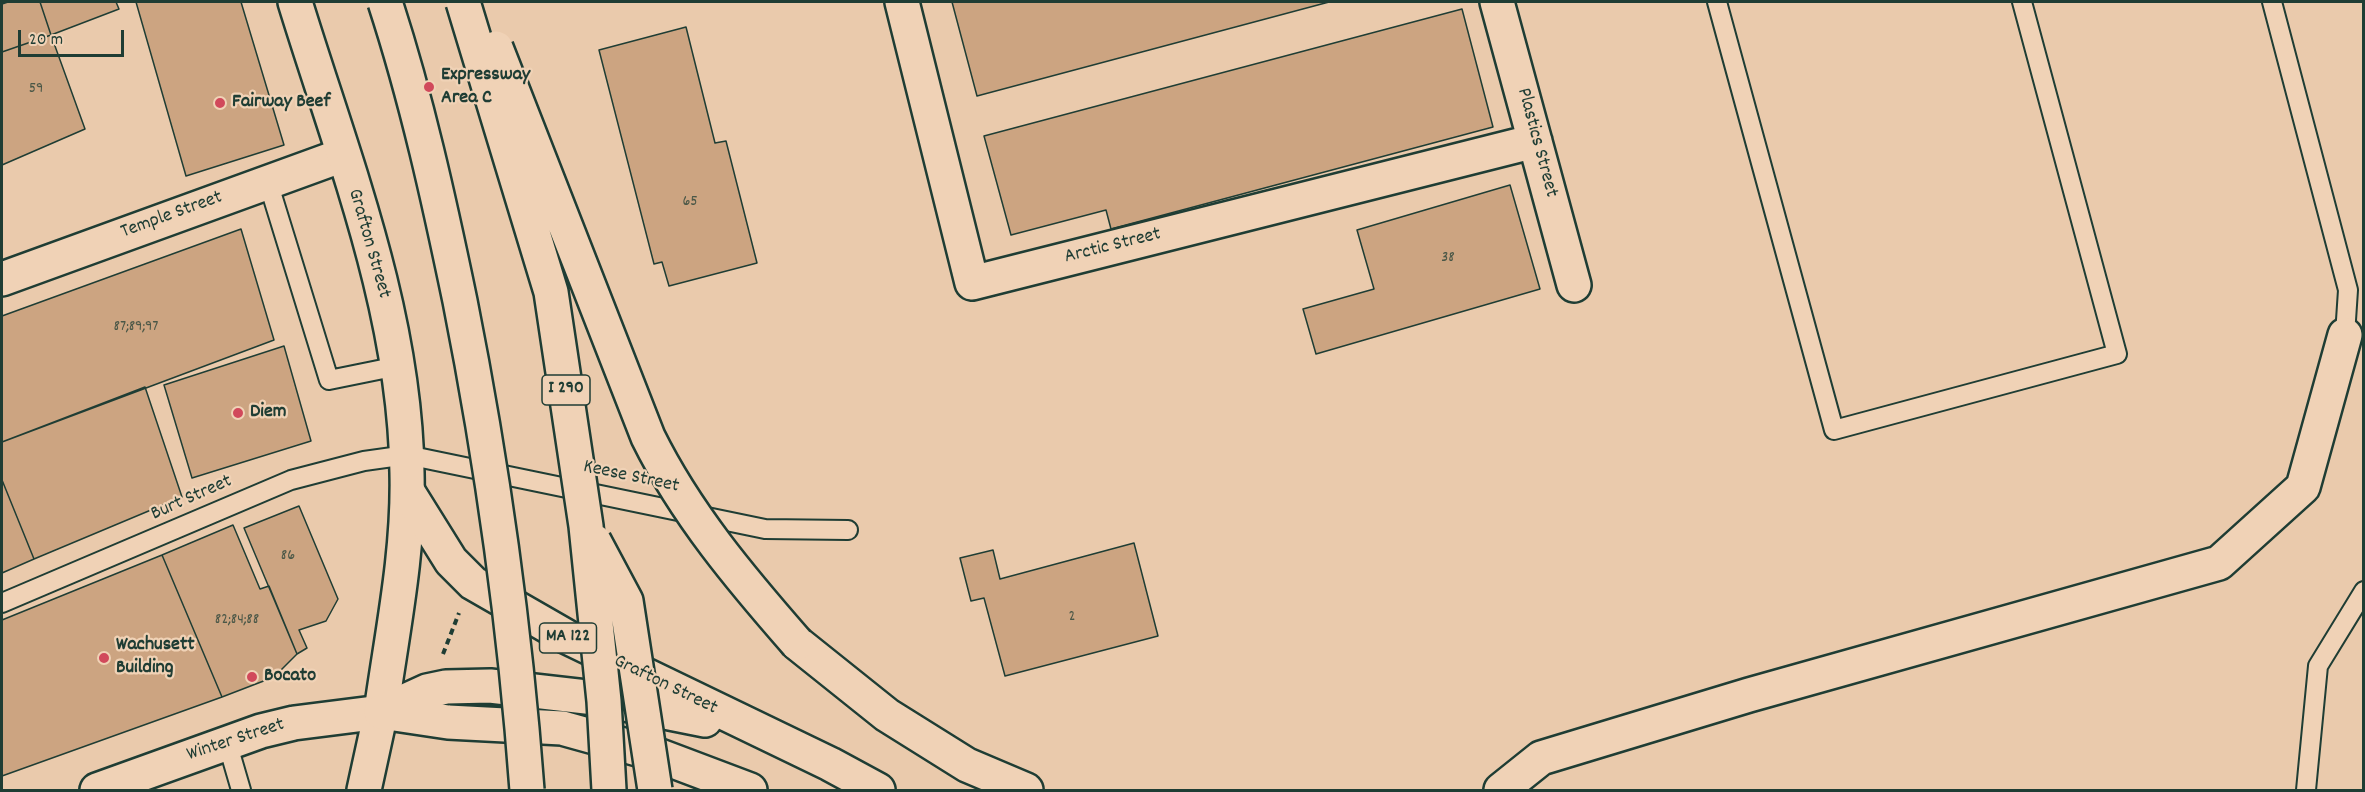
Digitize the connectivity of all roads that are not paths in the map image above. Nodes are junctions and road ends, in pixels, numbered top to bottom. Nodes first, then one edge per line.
1 (295, 2) edge
2 (385, 2) edge
3 (463, 2) edge
4 (477, 2) edge
5 (902, 2) edge
6 (1497, 2) edge
7 (1717, 2) edge
8 (2022, 2) edge
9 (2272, 2) edge
10 (1535, 141) junction
11 (343, 155) junction
12 (268, 182) junction
13 (2, 279) edge
14 (1574, 285) dead end
15 (2345, 335) joint
16 (398, 366) junction
17 (407, 455) junction
18 (408, 492) junction
19 (586, 526) junction
20 (848, 530) dead end
21 (2364, 591) edge
22 (2, 603) edge
23 (381, 712) junction
24 (768, 736) junction
25 (227, 742) junction
26 (97, 790) edge
27 (241, 790) edge
28 (364, 790) edge
29 (527, 790) edge
30 (609, 790) edge
31 (655, 790) edge
32 (750, 790) edge
33 (878, 790) edge
34 (1026, 790) edge
35 (1501, 790) edge
36 (2306, 790) edge

1 - 11 main road, Grafton Street
2 - 29 main road, bridge
3 - 19 main road, I 290, bridge
4 - 34 main road, bridge
5 - 10 main road, Arctic Street
6 - 10 main road, Plastics Street
7 - 8 lane
9 - 15 lane
10 - 14 main road, Plastics Street
11 - 12 main road, Temple Street
11 - 16 main road, Grafton Street
12 - 13 main road, Temple Street
12 - 16 lane
15 - 35 main road
16 - 17 main road, Grafton Street
17 - 18 main road, Grafton Street
17 - 20 lane, Keese Street
17 - 22 lane, Burt Street
18 - 23 main road, Grafton Street
18 - 24 main road, Grafton Street / MA 122
19 - 30 main road, I 290, bridge
19 - 31 main road, bridge
21 - 36 lane
23 - 24 main road, Grafton Street
23 - 25 main road, Winter Street
23 - 28 main road
23 - 32 main road
24 - 33 main road, Grafton Street / MA 122
25 - 26 main road, Winter Street
25 - 27 lane

